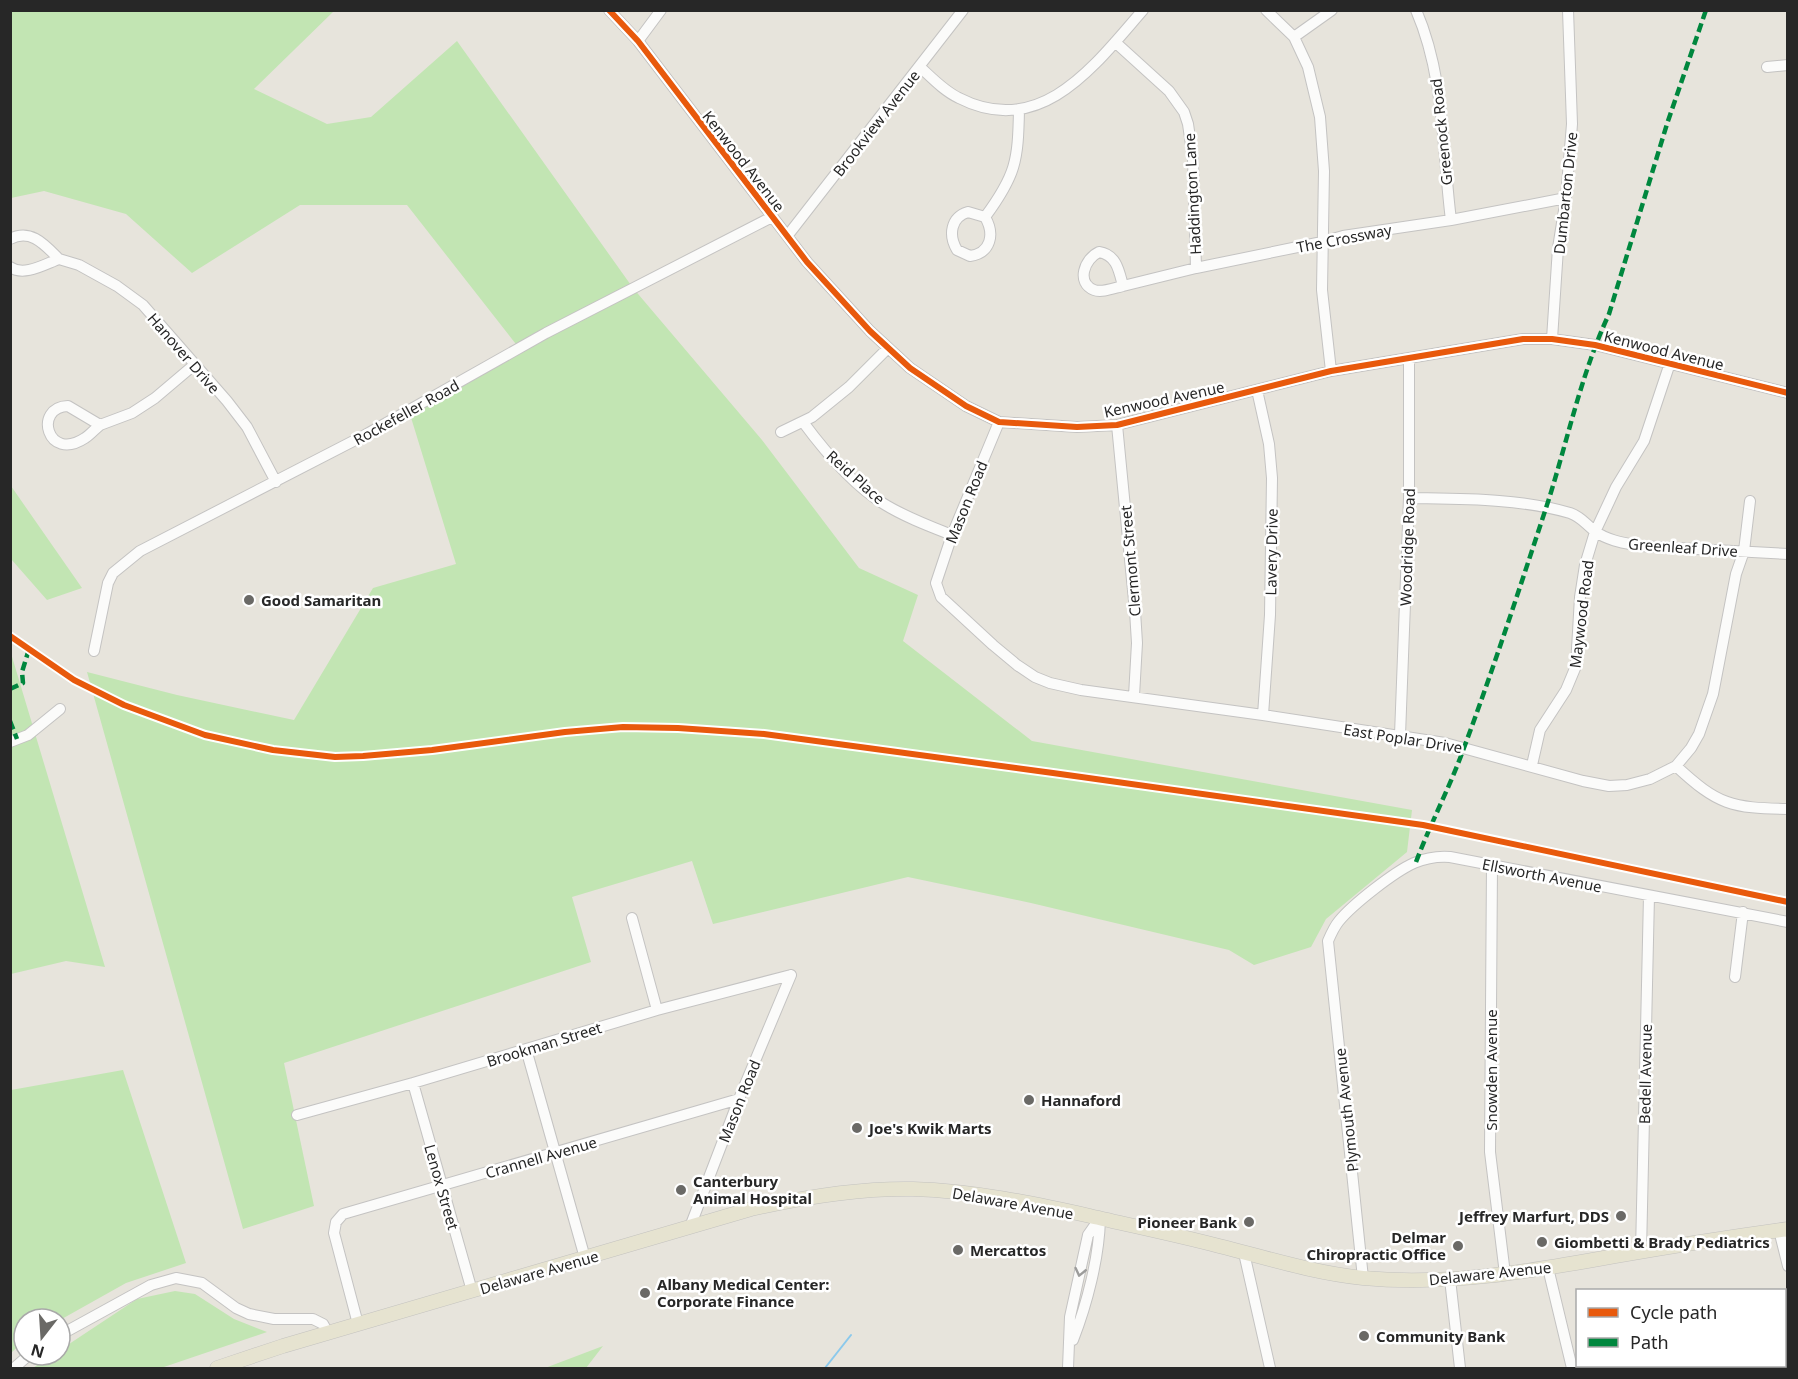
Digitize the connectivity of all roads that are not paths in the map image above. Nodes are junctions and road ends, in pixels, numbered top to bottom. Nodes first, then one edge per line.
1 (609, 10) edge
2 (662, 10) edge
3 (963, 10) edge
4 (1143, 10) edge
5 (1266, 10) edge
6 (1332, 10) edge
7 (1416, 10) edge
8 (1568, 10) edge
9 (1294, 37) junction
10 (638, 41) junction
11 (1115, 42) junction
12 (1788, 65) edge
13 (920, 67) junction
14 (1767, 67) dead end
15 (1019, 110) junction
16 (1566, 198) junction
17 (772, 217) junction
18 (985, 217) junction
19 (1451, 220) junction
20 (788, 235) junction
21 (10, 239) edge
22 (1322, 242) junction
23 (59, 259) junction
24 (10, 267) edge
25 (1196, 268) junction
26 (1123, 286) dead end
27 (1552, 339) junction
28 (888, 348) junction
29 (1409, 359) junction
30 (1670, 363) junction
31 (194, 365) junction
32 (1331, 371) junction
33 (1257, 390) junction
34 (1788, 393) edge
35 (803, 422) junction
36 (999, 422) junction
37 (100, 425) junction
38 (1117, 425) junction
39 (782, 432) dead end
40 (276, 482) junction
41 (1409, 498) junction
42 (1750, 501) dead end
43 (1595, 532) junction
44 (952, 535) junction
45 (1744, 551) junction
46 (1788, 554) edge
47 (936, 584) joint
48 (94, 651) dead end
49 (1134, 696) junction
50 (60, 709) dead end
51 (1263, 715) junction
52 (1400, 735) junction
53 (10, 742) edge
54 (1532, 765) junction
55 (1676, 766) junction
56 (1788, 809) edge
57 (1491, 865) junction
58 (1649, 896) junction
59 (1743, 912) junction
60 (632, 918) dead end
61 (1788, 921) edge
62 (1328, 941) joint
63 (791, 975) joint
64 (1735, 976) dead end
65 (657, 1010) junction
66 (526, 1049) junction
67 (413, 1083) junction
68 (739, 1099) junction
69 (297, 1115) dead end
70 (555, 1153) junction
71 (442, 1185) junction
72 (1100, 1218) junction
73 (690, 1227) junction
74 (1783, 1229) edge
75 (1641, 1252) junction
76 (1244, 1253) junction
77 (585, 1258) junction
78 (1788, 1266) edge
79 (1548, 1268) junction
80 (1505, 1274) junction
81 (1363, 1278) junction
82 (1450, 1279) junction
83 (472, 1291) junction
84 (358, 1324) junction
85 (72, 1328) edge
86 (328, 1333) junction
87 (216, 1368) edge
88 (1068, 1368) edge
89 (1270, 1368) edge
90 (1460, 1368) edge
91 (1572, 1368) edge

1 - 10 street, Kenwood Avenue
2 - 10 street
3 - 13 street, Brookview Avenue
4 - 11 street
5 - 9 street
6 - 9 street
7 - 19 street, Greenock Road
8 - 16 street, Dumbarton Drive
9 - 22 street
10 - 17 street, Kenwood Avenue
11 - 15 street
11 - 25 street, Haddington Lane
12 - 14 street
13 - 15 street
13 - 20 street, Brookview Avenue
15 - 18 street
16 - 19 street, The Crossway
16 - 27 street, Dumbarton Drive
17 - 20 street, Kenwood Avenue
17 - 40 street, Rockefeller Road
18 - 18 street
19 - 22 street, The Crossway
20 - 28 street, Kenwood Avenue
21 - 23 street, Hanover Drive
22 - 25 street, The Crossway
22 - 32 street
23 - 24 street
23 - 31 street, Hanover Drive
25 - 26 street, The Crossway
27 - 29 street, Kenwood Avenue
27 - 30 street, Kenwood Avenue
28 - 35 street
28 - 36 street, Kenwood Avenue
29 - 32 street, Kenwood Avenue
29 - 41 street, Woodridge Road
30 - 34 street, Kenwood Avenue
30 - 43 street, Maywood Road
31 - 37 street
31 - 40 street, Hanover Drive
32 - 33 street, Kenwood Avenue
33 - 38 street, Kenwood Avenue
33 - 51 street, Lavery Drive
35 - 39 street
35 - 44 street, Reid Place
36 - 38 street, Kenwood Avenue
36 - 44 street, Mason Road
37 - 37 street
38 - 49 street, Clermont Street
40 - 48 street, Rockefeller Road
41 - 43 street, Greenleaf Drive
41 - 52 street, Woodridge Road
42 - 45 street, East Poplar Drive
43 - 45 street, Greenleaf Drive
43 - 54 street, Maywood Road
44 - 47 street, Mason Road
45 - 46 street, Greenleaf Drive
45 - 55 street, East Poplar Drive
47 - 49 street, East Poplar Drive
49 - 51 street, East Poplar Drive
50 - 53 street
51 - 52 street, East Poplar Drive
52 - 54 street, East Poplar Drive
54 - 55 street, East Poplar Drive
55 - 56 street
57 - 58 street, Ellsworth Avenue
57 - 62 street, Ellsworth Avenue
57 - 80 street, Snowden Avenue
58 - 59 street, Ellsworth Avenue
58 - 75 street, Bedell Avenue
59 - 61 street, Ellsworth Avenue
59 - 64 street
60 - 65 street
62 - 81 street, Plymouth Avenue
63 - 65 street, Brookman Street
63 - 68 street, Mason Road
65 - 66 street, Brookman Street
66 - 67 street, Brookman Street
66 - 70 street
67 - 69 street, Brookman Street
67 - 71 street, Lenox Street
68 - 70 street, Crannell Avenue
68 - 73 street, Mason Road
70 - 71 street, Crannell Avenue
70 - 77 street
71 - 83 street, Lenox Street
71 - 84 street, Crannell Avenue
72 - 73 main road, Delaware Avenue
72 - 76 main road, Delaware Avenue
72 - 88 street
73 - 77 main road, Delaware Avenue
74 - 75 main road, Delaware Avenue
74 - 78 street
75 - 79 main road, Delaware Avenue
76 - 81 main road, Delaware Avenue
76 - 89 street
77 - 83 main road, Delaware Avenue
79 - 80 main road, Delaware Avenue
79 - 91 street
80 - 82 main road, Delaware Avenue
81 - 82 main road, Delaware Avenue
82 - 90 street
83 - 84 main road, Delaware Avenue
84 - 86 main road, Delaware Avenue
85 - 86 street
86 - 87 main road, Delaware Avenue

